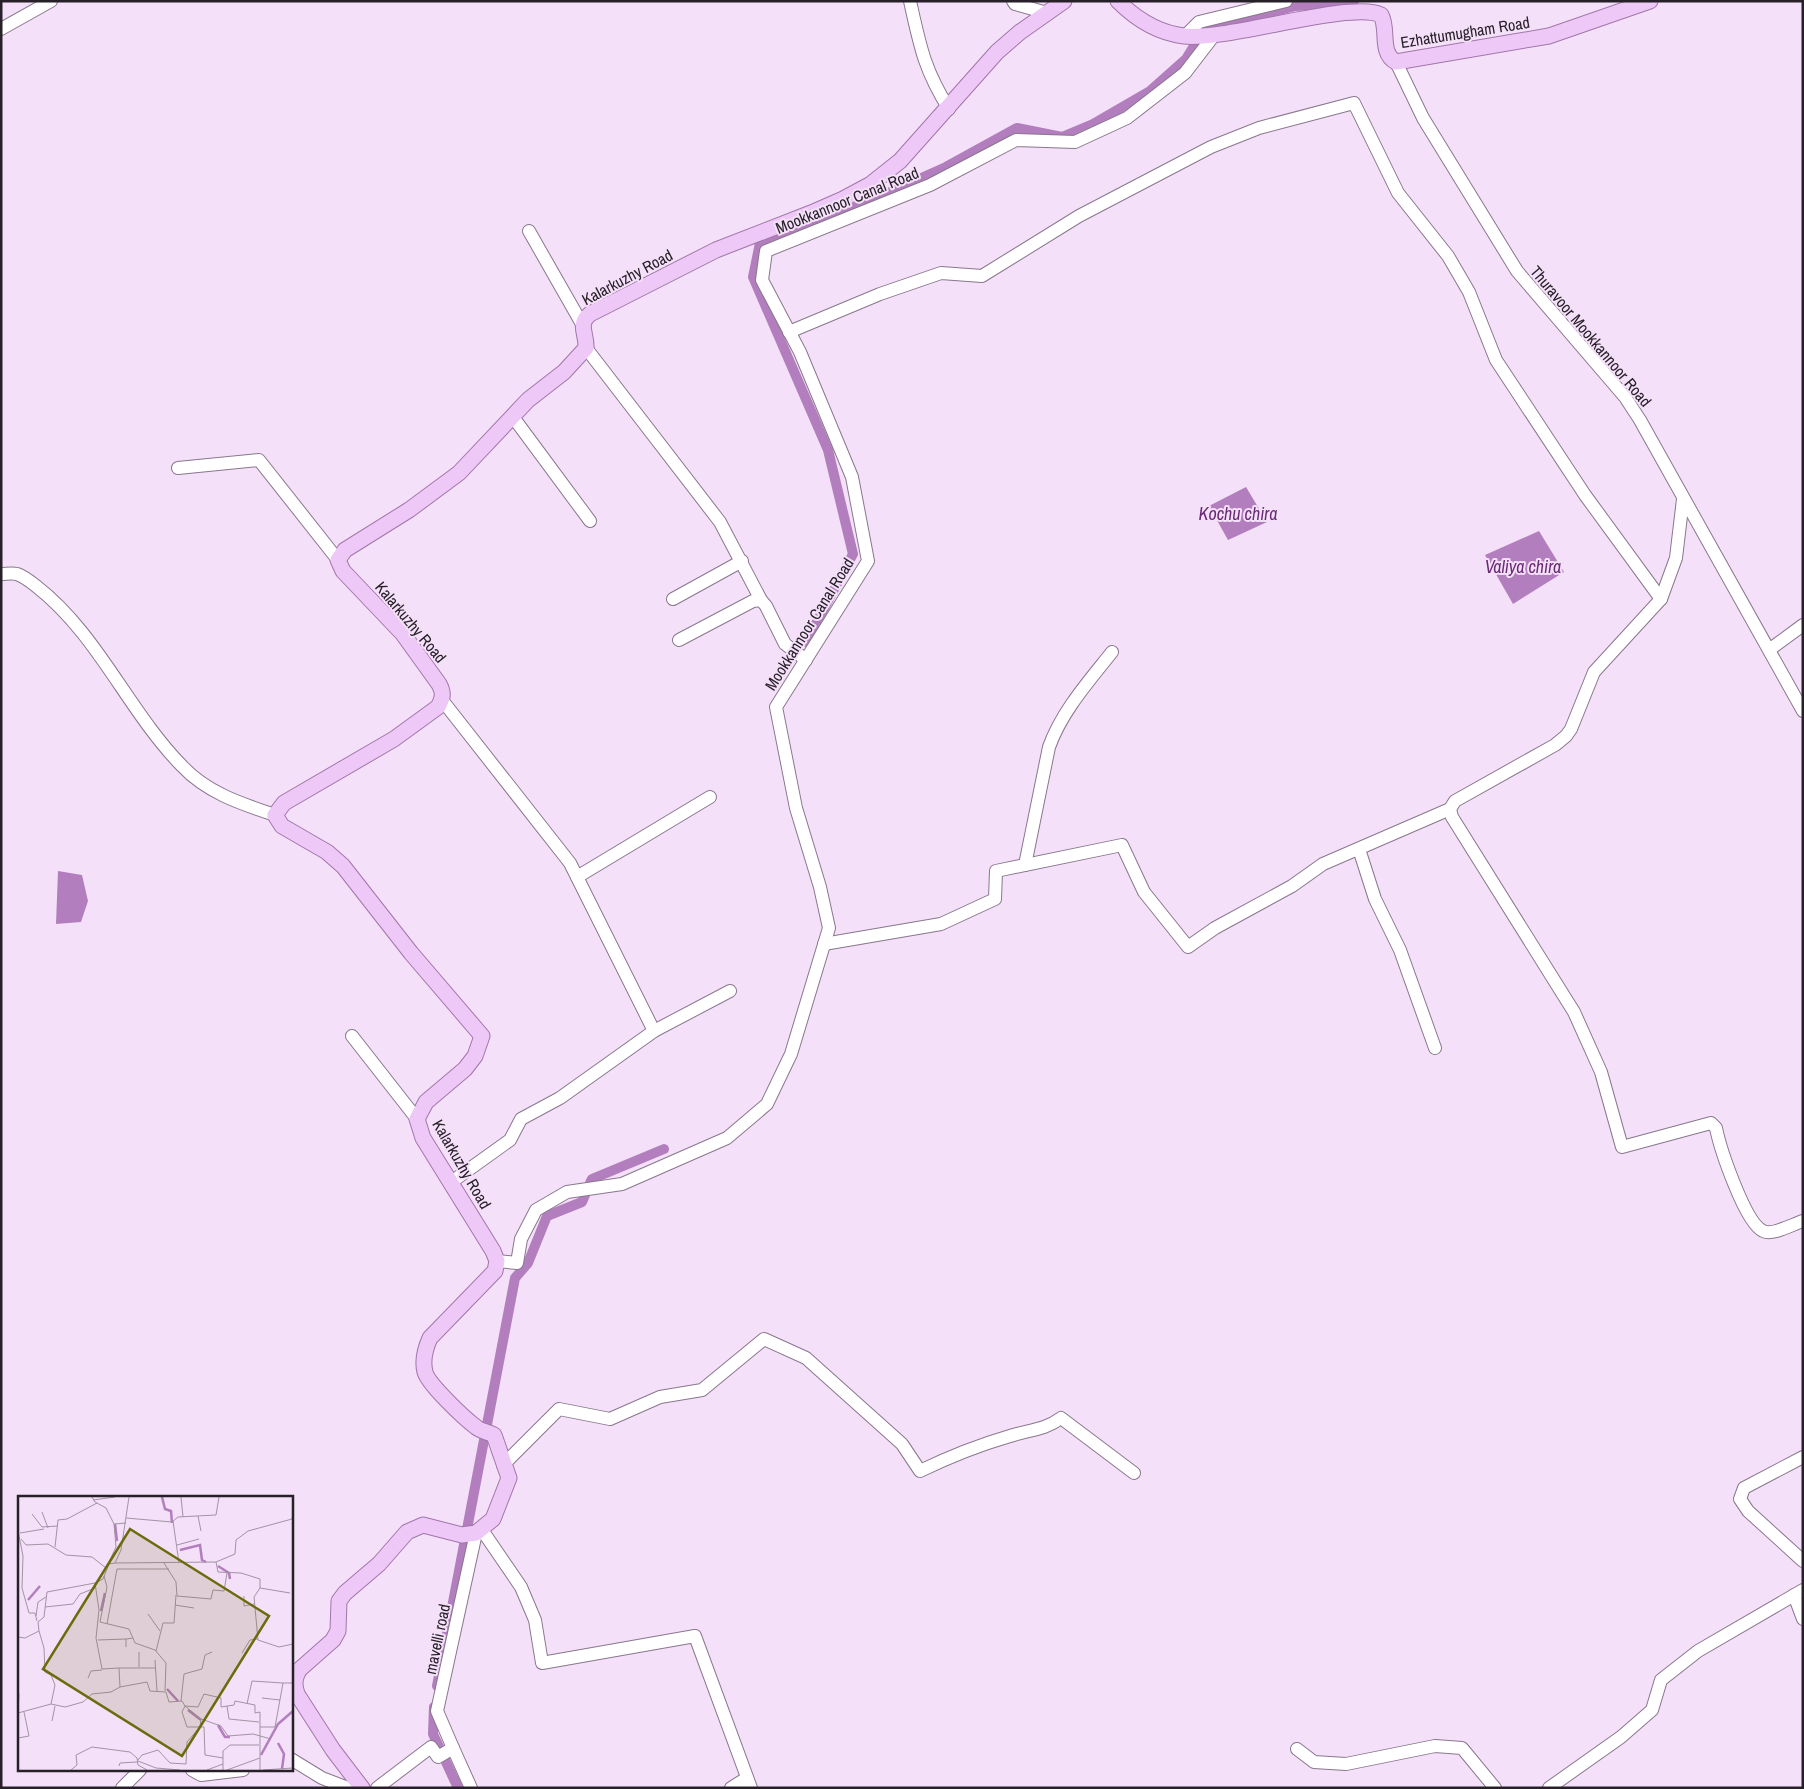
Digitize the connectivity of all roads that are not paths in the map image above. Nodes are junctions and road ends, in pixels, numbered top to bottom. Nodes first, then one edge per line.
1 (52, 1) edge
2 (910, 1) edge
3 (1013, 1) edge
4 (1064, 1) edge
5 (1118, 1) edge
6 (1286, 1) edge
7 (1650, 1) edge
8 (1047, 13) junction
9 (1, 29) edge
10 (1200, 35) junction
11 (1396, 62) junction
12 (948, 109) junction
13 (529, 231) dead end
14 (582, 324) junction
15 (789, 332) junction
16 (586, 348) junction
17 (513, 417) junction
18 (178, 468) dead end
19 (1683, 499) junction
20 (590, 521) dead end
21 (338, 560) junction
22 (742, 561) junction
23 (1, 574) edge
24 (673, 599) dead end
25 (1661, 599) junction
26 (761, 600) junction
27 (1803, 625) edge
28 (679, 640) dead end
29 (1769, 650) junction
30 (1112, 652) dead end
31 (806, 660) junction
32 (442, 700) junction
33 (1803, 711) edge
34 (710, 798) dead end
35 (1450, 809) junction
36 (275, 815) junction
37 (1359, 849) junction
38 (1025, 865) junction
39 (577, 877) junction
40 (824, 944) junction
41 (730, 990) dead end
42 (654, 1031) junction
43 (352, 1036) dead end
44 (1435, 1048) dead end
45 (416, 1119) junction
46 (450, 1183) junction
47 (1803, 1221) edge
48 (497, 1261) junction
49 (1803, 1457) edge
50 (503, 1465) junction
51 (1134, 1474) dead end
52 (473, 1533) junction
53 (1803, 1561) edge
54 (1799, 1592) edge
55 (1803, 1619) edge
56 (1297, 1749) dead end
57 (448, 1751) junction
58 (292, 1760) edge
59 (138, 1772) edge
60 (196, 1772) edge
61 (226, 1772) edge
62 (749, 1783) edge
63 (354, 1784) edge
64 (122, 1788) edge
65 (377, 1788) edge
66 (471, 1788) edge
67 (732, 1788) edge
68 (1495, 1788) edge
69 (1549, 1788) edge

1 - 9 street
2 - 12 street
3 - 8 street
4 - 8 main road, Kalarkuzhy Road
5 - 10 main road
6 - 10 street
7 - 11 main road, Ezhattumugham Road
8 - 12 main road, Kalarkuzhy Road
10 - 11 main road, Ezhattumugham Road
10 - 15 street, Mookkannoor Canal Road
11 - 19 street, Thuravoor Mookkannoor Road
12 - 14 main road, Kalarkuzhy Road
13 - 14 street
14 - 16 main road, Kalarkuzhy Road
15 - 25 street
15 - 31 street, Mookkannoor Canal Road
16 - 17 main road
16 - 22 street
17 - 20 street
17 - 21 main road
18 - 21 street
19 - 25 street
19 - 29 street, Thuravoor Mookkannoor Road
21 - 32 main road, Kalarkuzhy Road
22 - 24 street
22 - 26 street
23 - 36 street
25 - 35 street
26 - 28 street
26 - 31 street
27 - 29 street
29 - 33 street, Thuravoor Mookkannoor Road
30 - 38 street
31 - 40 street, Mookkannoor Canal Road
32 - 36 main road
32 - 39 street
34 - 39 street
35 - 37 street
35 - 47 street
36 - 45 main road, Kalarkuzhy Road
37 - 38 street
37 - 44 street
38 - 40 street
39 - 42 street
40 - 48 street, Mookkannoor Canal Road
41 - 42 street
42 - 46 street
43 - 45 street
45 - 46 main road, Kalarkuzhy Road
46 - 48 main road, Kalarkuzhy Road
48 - 50 main road
49 - 53 street
50 - 51 street
50 - 52 main road
52 - 57 street, mavelli road
52 - 62 street
52 - 63 main road
54 - 55 street
54 - 69 street
56 - 68 street
57 - 65 street
57 - 66 street, mavelli road
58 - 63 street
59 - 64 street
60 - 61 street
62 - 67 street

